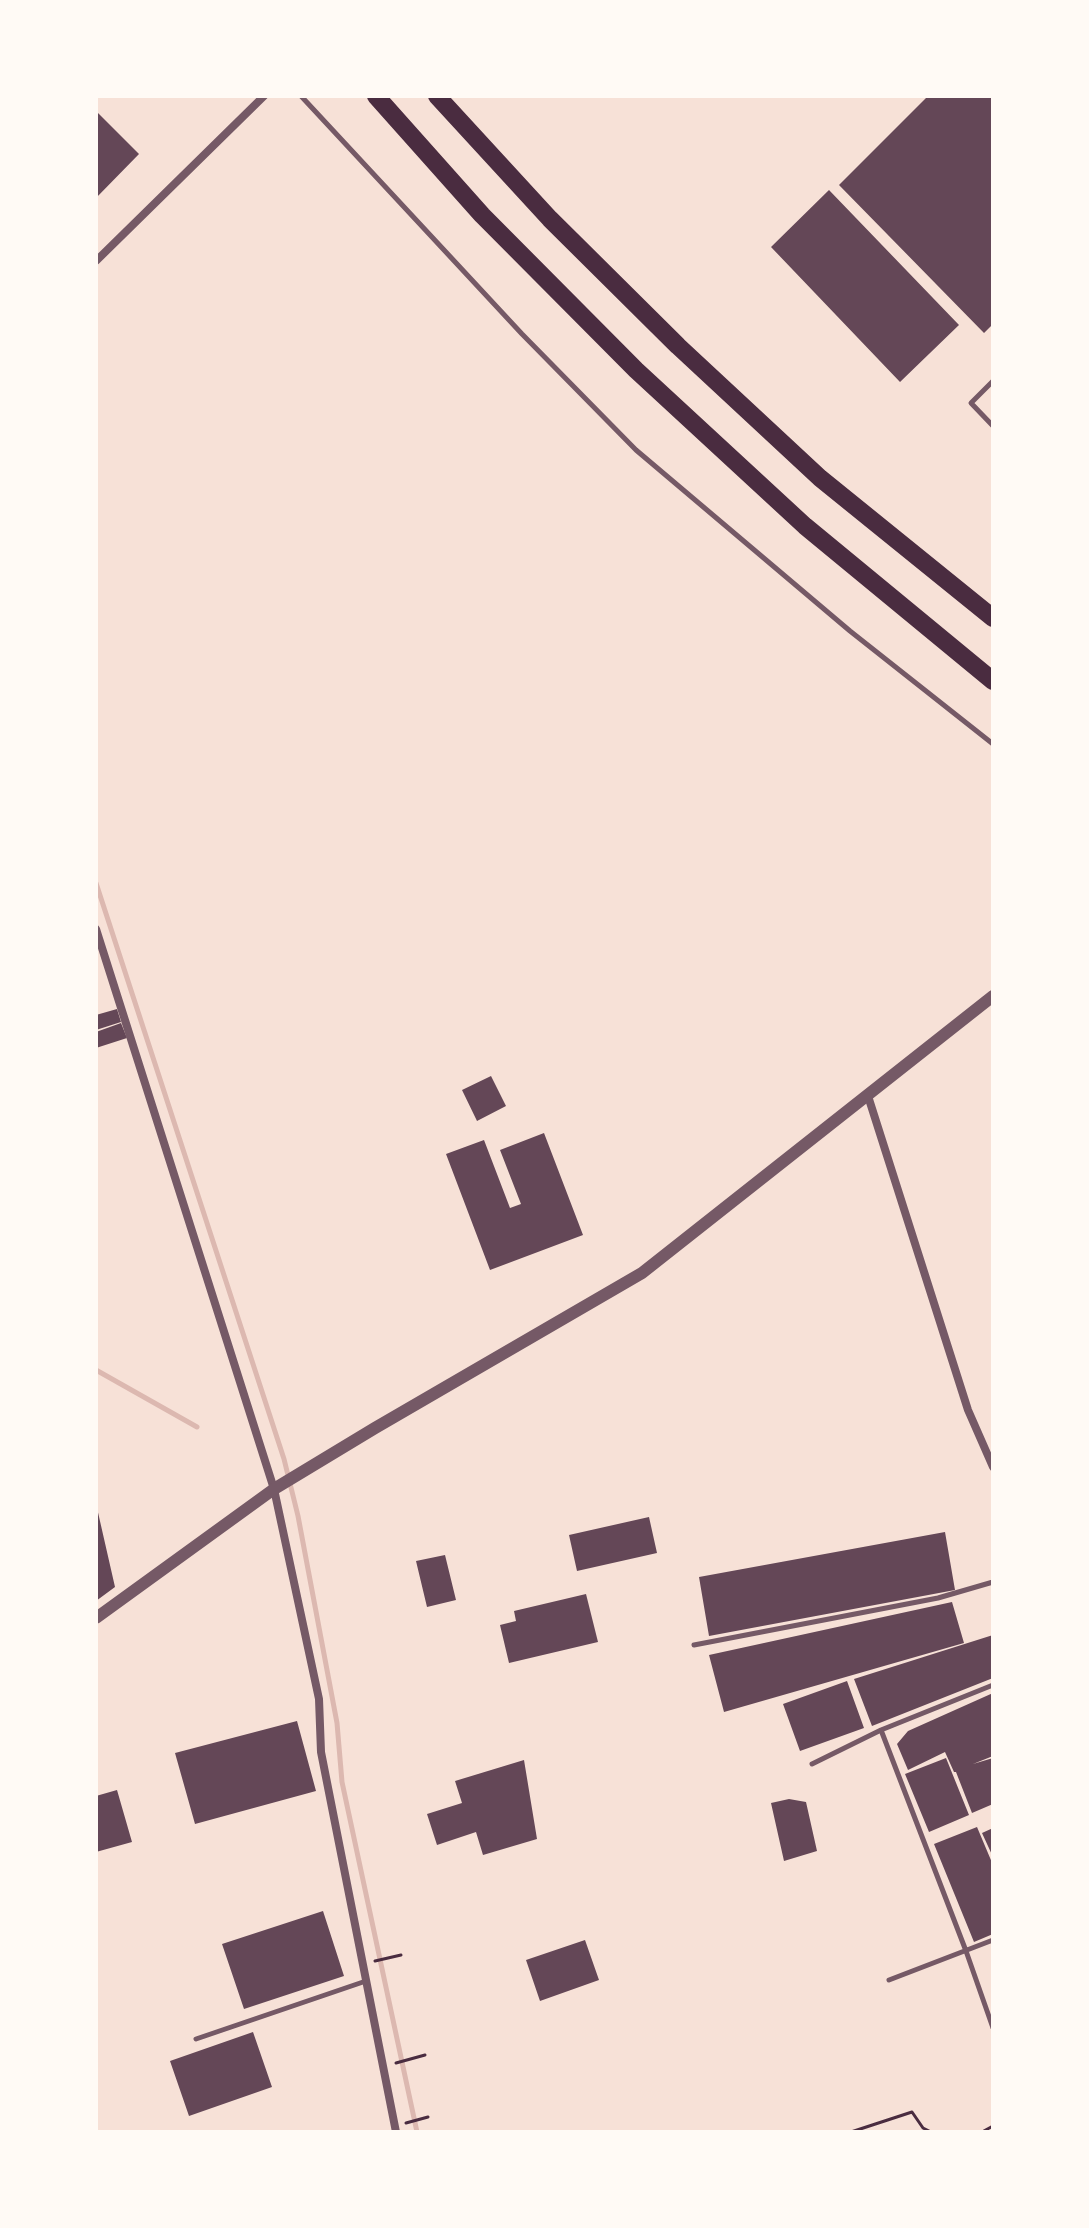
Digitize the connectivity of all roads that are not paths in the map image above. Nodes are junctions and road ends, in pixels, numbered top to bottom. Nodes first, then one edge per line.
1 (264, 96) edge
2 (301, 96) edge
3 (376, 96) edge
4 (437, 96) edge
5 (96, 261) edge
6 (993, 381) edge
7 (993, 426) edge
8 (993, 618) edge
9 (993, 681) edge
10 (993, 744) edge
11 (96, 929) edge
12 (993, 996) edge
13 (868, 1096) junction
14 (993, 1467) edge
15 (274, 1489) junction
16 (993, 1582) edge
17 (96, 1618) edge
18 (694, 1645) dead end
19 (993, 1685) edge
20 (881, 1730) junction
21 (812, 1764) dead end
22 (993, 1940) edge
23 (966, 1951) junction
24 (367, 1980) junction
25 (889, 1980) dead end
26 (993, 2028) edge
27 (196, 2039) dead end
28 (396, 2129) edge

1 - 5 street
2 - 10 lane
3 - 9 highway
4 - 8 highway
6 - 7 lane
11 - 15 street
12 - 13 street
13 - 14 street
13 - 15 street
15 - 17 street
15 - 24 street
16 - 18 lane
19 - 20 lane
20 - 21 lane
20 - 23 lane
22 - 23 lane
23 - 25 lane
23 - 26 lane
24 - 27 lane
24 - 28 street

